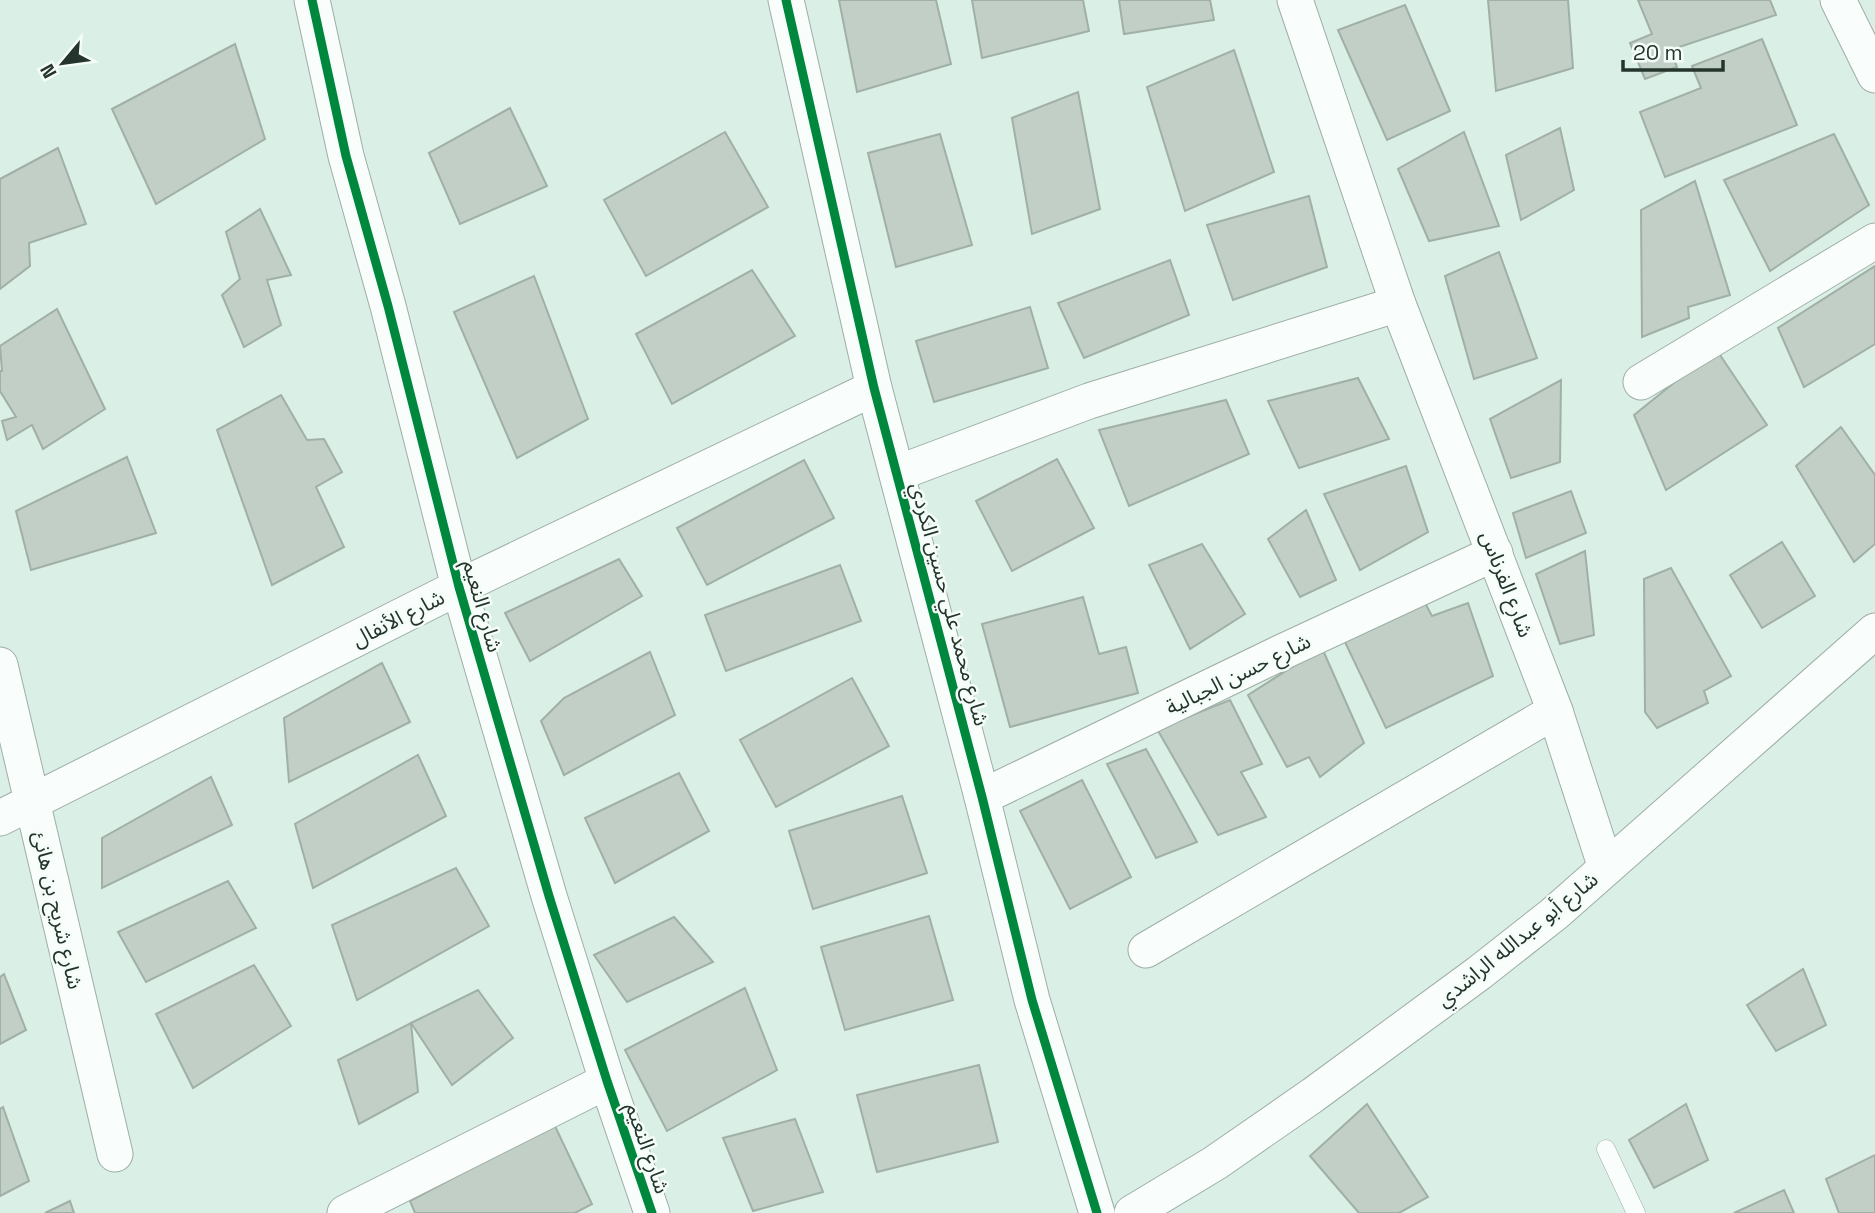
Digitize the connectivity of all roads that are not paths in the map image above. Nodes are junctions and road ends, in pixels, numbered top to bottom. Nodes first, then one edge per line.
1 (312, 0) edge
2 (786, 0) edge
3 (1295, 0) edge
4 (1838, 0) edge
5 (1875, 75) edge
6 (1875, 241) edge
7 (1398, 304) junction
8 (1641, 382) dead end
9 (874, 388) junction
10 (898, 473) junction
11 (1495, 553) junction
12 (459, 587) junction
13 (1875, 631) edge
14 (0, 665) edge
15 (1555, 711) junction
16 (982, 797) junction
17 (33, 802) junction
18 (0, 818) edge
19 (1606, 868) junction
20 (1146, 950) dead end
21 (607, 1081) junction
22 (1606, 1149) dead end
23 (115, 1154) dead end
24 (345, 1213) edge
25 (652, 1213) edge
26 (1097, 1213) edge
27 (1132, 1213) edge
28 (1636, 1213) edge

1 - 12 street, شارع النعيم
2 - 9 street, شارع محمد علي حسين الكردي
3 - 7 street, شارع الفرناس
4 - 5 street
6 - 8 street
7 - 10 street
7 - 11 street, شارع الفرناس
9 - 10 street, شارع محمد علي حسين الكردي
9 - 12 street, شارع الأنفال
10 - 16 street, شارع محمد علي حسين الكردي
11 - 15 street, شارع الفرناس
11 - 16 street, شارع حسن الجبالية
12 - 17 street, شارع الأنفال
12 - 21 street, شارع النعيم
13 - 19 street, شارع أبو عبدالله الراشدي
14 - 17 street, شارع شريح بن هانئ
15 - 19 street, شارع الفرناس
15 - 20 street
16 - 26 street, شارع محمد علي حسين الكردي
17 - 18 street, شارع الأنفال
17 - 23 street, شارع شريح بن هانئ
19 - 27 street, شارع أبو عبدالله الراشدي
21 - 24 street, شارع النعيم
21 - 25 street, شارع النعيم
22 - 28 lane

